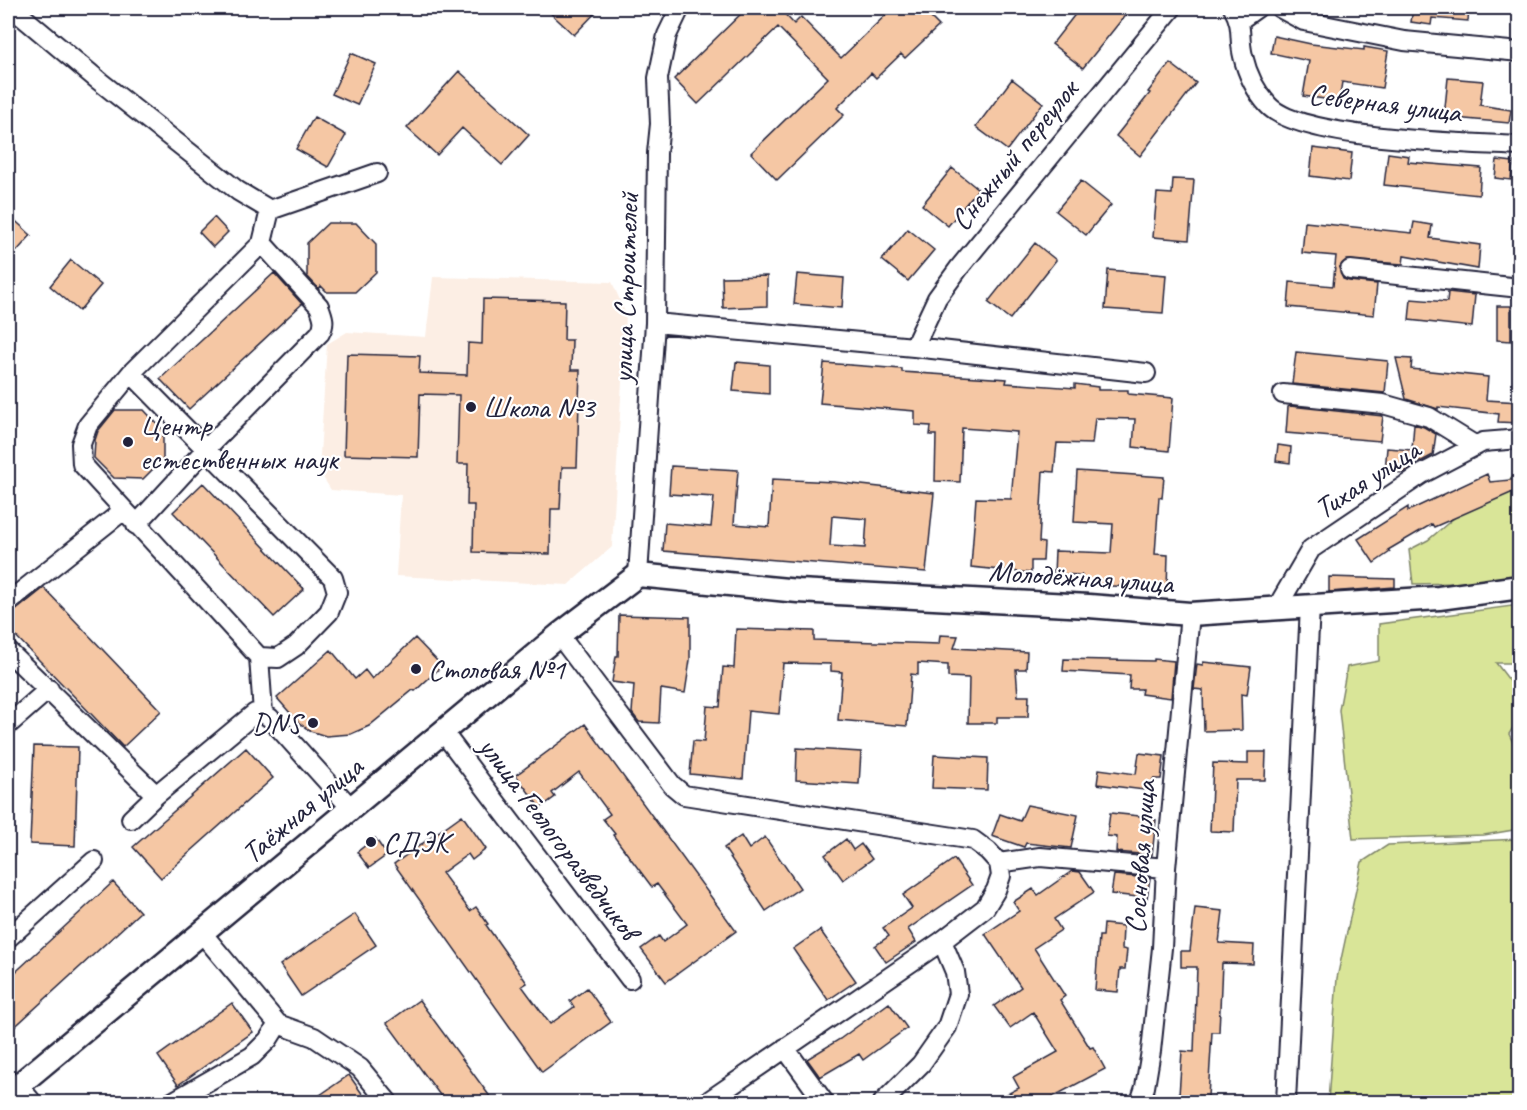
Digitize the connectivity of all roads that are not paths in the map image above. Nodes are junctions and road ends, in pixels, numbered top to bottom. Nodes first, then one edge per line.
1 (12, 8) edge
2 (680, 8) edge
3 (1172, 8) edge
4 (1257, 8) edge
5 (1281, 8) edge
6 (1236, 14) edge
7 (1520, 52) edge
8 (1520, 146) edge
9 (377, 173) dead end
10 (270, 210) junction
11 (262, 243) junction
12 (1350, 270) dead end
13 (1520, 288) edge
14 (655, 323) junction
15 (914, 347) junction
16 (131, 373) junction
17 (1146, 373) dead end
18 (1283, 394) dead end
19 (1520, 439) edge
20 (1476, 446) junction
21 (206, 449) junction
22 (123, 510) junction
23 (136, 525) junction
24 (638, 574) junction
25 (1520, 587) edge
26 (8, 602) edge
27 (1310, 606) junction
28 (1276, 609) junction
29 (1190, 614) junction
30 (559, 635) junction
31 (8, 651) edge
32 (259, 657) junction
33 (48, 689) junction
34 (263, 713) junction
35 (8, 724) edge
36 (443, 732) junction
37 (156, 795) junction
38 (351, 808) junction
39 (131, 819) dead end
40 (94, 861) dead end
41 (999, 863) junction
42 (1166, 868) junction
43 (202, 933) junction
44 (8, 938) edge
45 (942, 941) junction
46 (630, 979) dead end
47 (278, 1024) junction
48 (785, 1048) junction
49 (13, 1090) edge
50 (32, 1102) edge
51 (172, 1102) edge
52 (388, 1102) edge
53 (707, 1102) edge
54 (824, 1102) edge
55 (883, 1102) edge
56 (1140, 1102) edge
57 (1286, 1102) edge

1 - 10 street
2 - 14 street, улица Строителей
3 - 15 street, Снежный переулок
4 - 6 street, Северная улица
5 - 7 street
6 - 8 street, Северная улица
9 - 10 street
10 - 11 street
11 - 16 street
11 - 21 street
12 - 13 street
14 - 15 street
14 - 24 street, улица Строителей
15 - 17 street
16 - 21 street
16 - 22 street
18 - 20 street
19 - 20 street, Тихая улица
20 - 28 street, Тихая улица
21 - 23 street
21 - 32 street
22 - 23 street
22 - 26 street
23 - 32 street
24 - 29 main road, Молодёжная улица
24 - 30 main road, Таёжная улица
25 - 27 main road, Молодёжная улица
27 - 28 main road, Молодёжная улица
27 - 57 street
28 - 29 main road, Молодёжная улица
29 - 42 street, Сосновая улица
30 - 36 main road, Таёжная улица
30 - 41 street
31 - 33 street
32 - 34 street
33 - 35 street
33 - 37 street
34 - 37 street
34 - 38 street
36 - 38 main road, Таёжная улица
36 - 46 street, улица Геологоразведчиков
37 - 39 street
38 - 43 main road, Таёжная улица
40 - 44 street
41 - 42 street
41 - 45 street
42 - 56 street, Сосновая улица
43 - 47 street
43 - 49 main road, Таёжная улица
45 - 48 street
45 - 55 street
47 - 51 street
47 - 52 street
48 - 53 street
48 - 54 street
49 - 50 street

